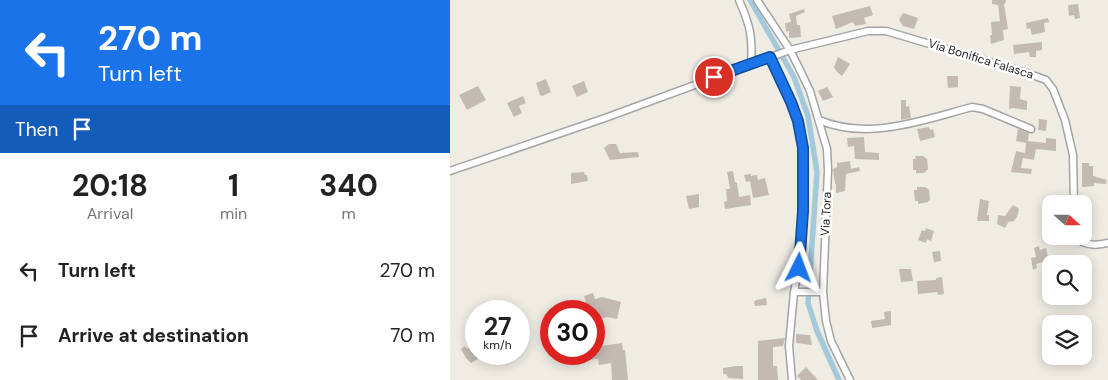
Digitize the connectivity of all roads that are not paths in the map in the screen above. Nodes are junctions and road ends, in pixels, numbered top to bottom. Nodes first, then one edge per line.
1 (739, 0) edge
2 (757, 0) edge
3 (787, 51) junction
4 (772, 56) junction
5 (751, 64) junction
6 (819, 120) junction
7 (1031, 129) dead end
8 (450, 171) edge
9 (1074, 195) edge
10 (1108, 243) edge
11 (1092, 244) edge
12 (796, 291) junction
13 (822, 292) junction
14 (792, 380) edge
15 (850, 380) edge

1 - 5 street
2 - 3 street, Via Tora
3 - 4 street
3 - 6 street, Via Tora
3 - 9 street, Via Bonifica Falasca
4 - 5 street
4 - 12 street
5 - 8 street
6 - 7 street
6 - 13 street, Via Tora
10 - 11 street
12 - 13 street
12 - 14 street
13 - 15 street, Via Tora

